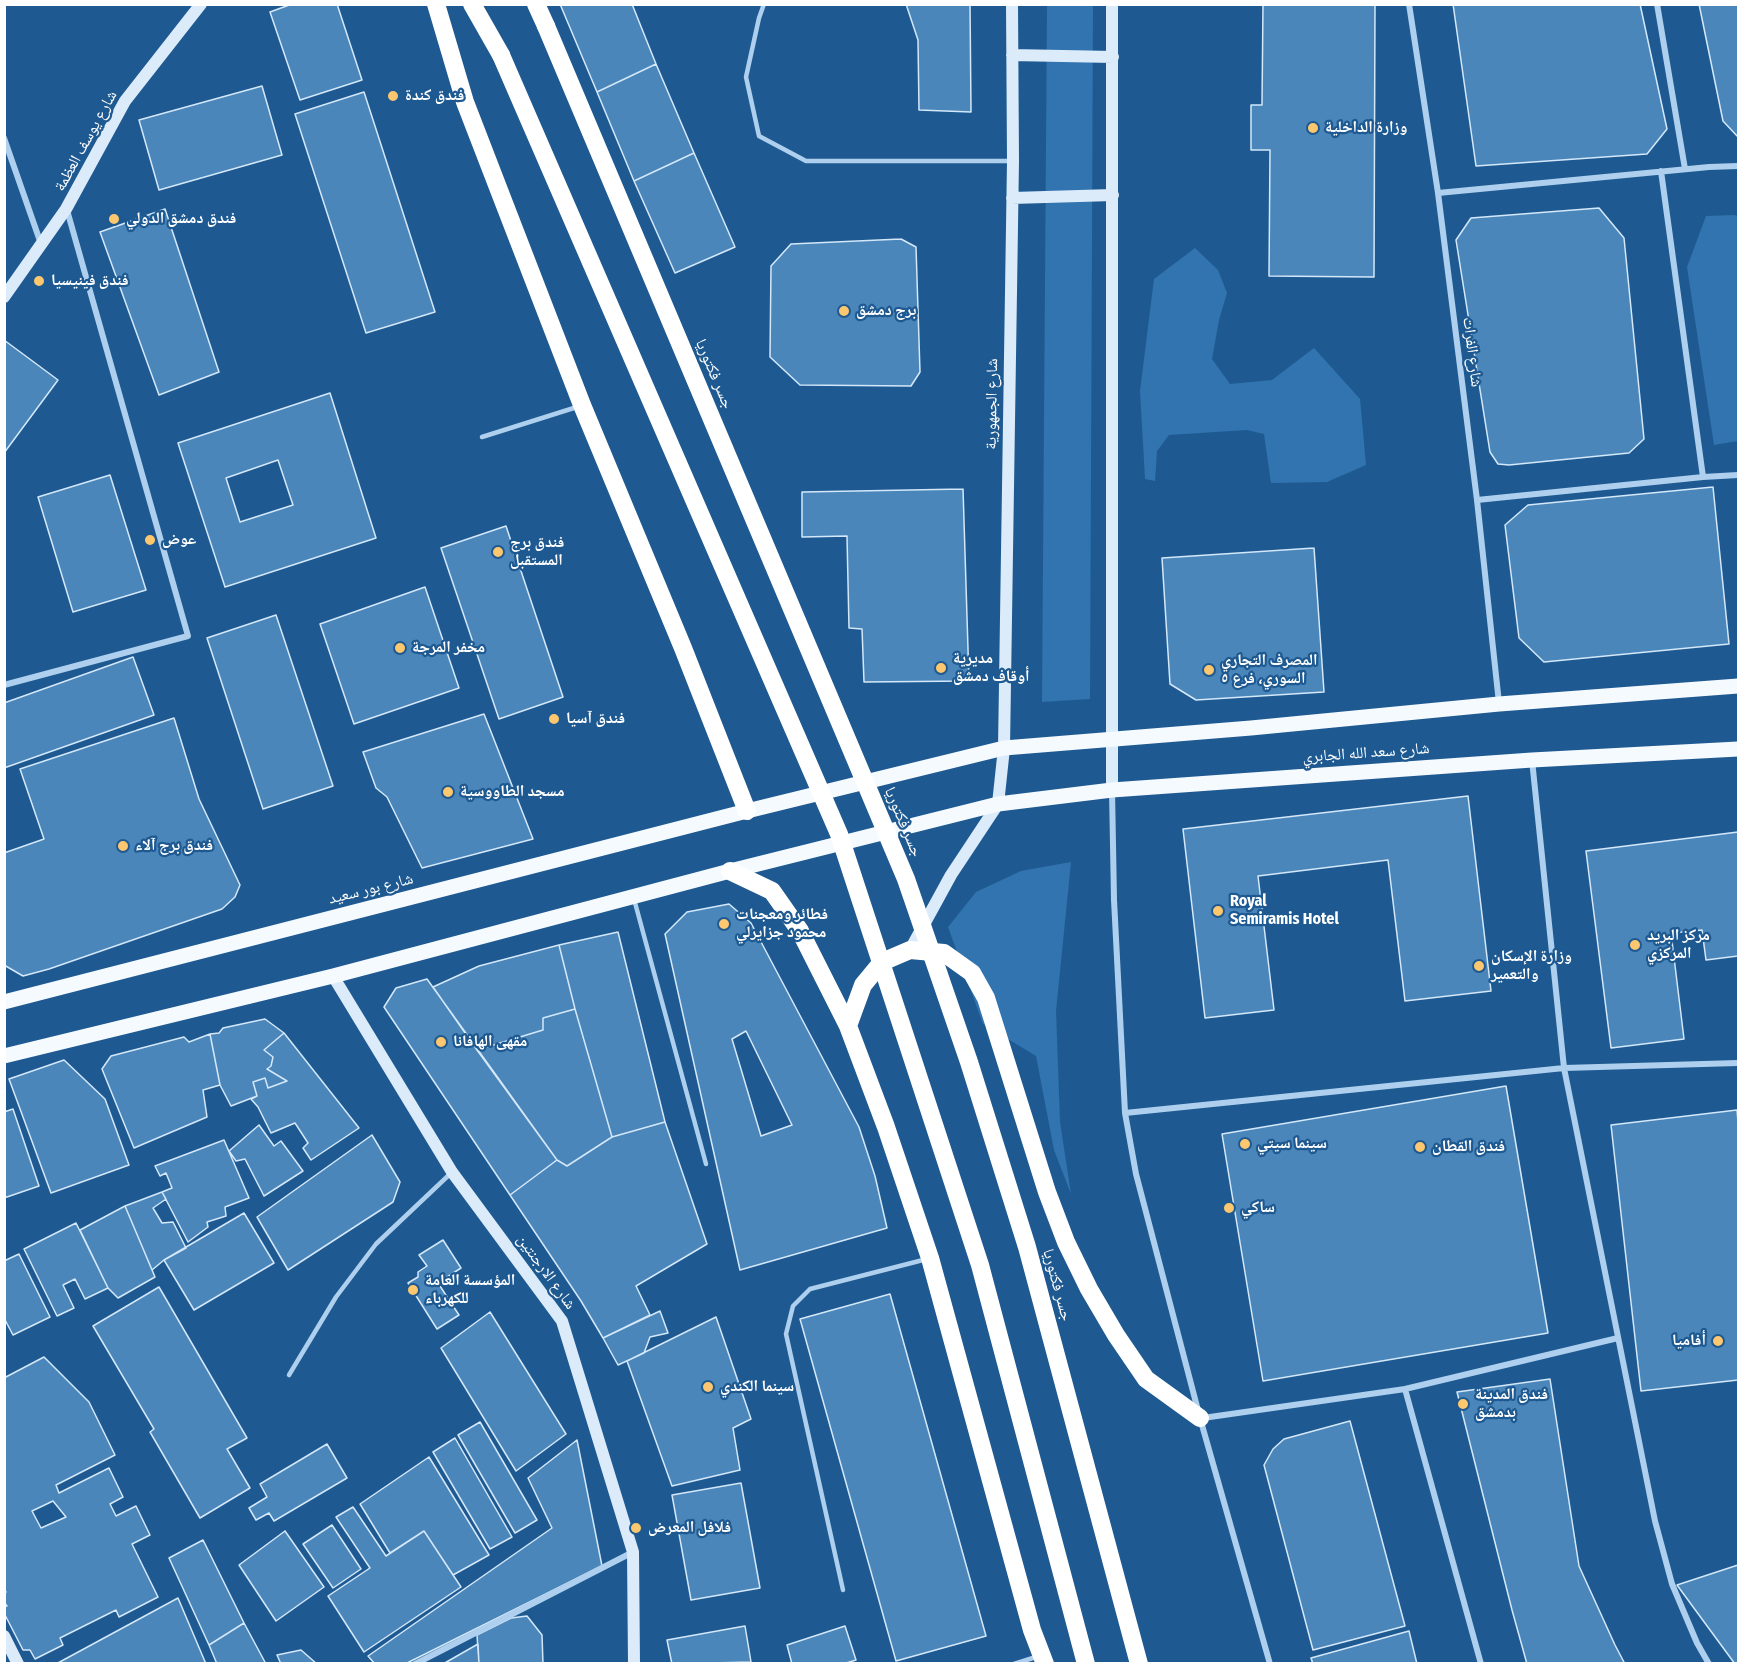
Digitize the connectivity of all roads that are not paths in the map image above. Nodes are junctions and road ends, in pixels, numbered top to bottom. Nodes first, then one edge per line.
1 (201, 4) edge
2 (436, 4) edge
3 (472, 4) edge
4 (536, 4) edge
5 (764, 4) edge
6 (1012, 4) edge
7 (1112, 4) edge
8 (1409, 4) edge
9 (1657, 4) edge
10 (1012, 55) junction
11 (1113, 57) junction
12 (4, 138) edge
13 (1013, 161) junction
14 (1738, 166) edge
15 (1685, 169) junction
16 (1661, 171) junction
17 (1438, 192) junction
18 (1113, 195) junction
19 (1012, 198) junction
20 (66, 209) junction
21 (42, 245) junction
22 (4, 297) edge
23 (582, 405) junction
24 (482, 437) dead end
25 (1738, 475) edge
26 (1703, 477) junction
27 (1477, 500) junction
28 (4, 685) edge
29 (1738, 686) edge
30 (1499, 704) junction
31 (1113, 739) junction
32 (1004, 748) junction
33 (1738, 749) edge
34 (1532, 760) junction
35 (1112, 789) junction
36 (998, 804) junction
37 (747, 810) junction
38 (730, 871) junction
39 (633, 896) junction
40 (910, 950) junction
41 (333, 976) junction
42 (4, 1002) edge
43 (848, 1026) junction
44 (4, 1056) edge
45 (1738, 1063) edge
46 (1564, 1068) junction
47 (1125, 1113) junction
48 (706, 1164) dead end
49 (452, 1172) junction
50 (930, 1258) junction
51 (1618, 1338) junction
52 (289, 1375) dead end
53 (1406, 1389) junction
54 (1200, 1418) junction
55 (633, 1552) junction
56 (843, 1590) dead end
57 (4, 1636) edge
58 (1043, 1659) edge
59 (18, 1664) edge
60 (415, 1664) edge
61 (634, 1664) edge
62 (1014, 1664) edge
63 (1086, 1664) edge
64 (1140, 1664) edge
65 (1270, 1664) edge
66 (1481, 1664) edge
67 (1708, 1664) edge

1 - 20 main road, شارع يوسف العظمة
2 - 23 highway
3 - 63 highway, bridge
4 - 64 highway, جسر فكتوريا, bridge
5 - 13 lane
6 - 10 main road, شارع الجمهورية
7 - 11 main road
8 - 17 street, شارع الفرات
9 - 15 street
10 - 11 main road
10 - 13 main road, شارع الجمهورية
11 - 18 main road
12 - 21 street
13 - 19 main road, شارع الجمهورية
14 - 15 street
15 - 16 street
16 - 17 street
16 - 26 street
17 - 27 street, شارع الفرات
18 - 19 main road
18 - 31 main road
19 - 32 main road, شارع الجمهورية
20 - 21 main road, شارع يوسف العظمة
20 - 28 street
21 - 22 main road, شارع يوسف العظمة
23 - 24 lane
23 - 37 highway
25 - 26 street
26 - 27 street
27 - 30 street, شارع الفرات
29 - 30 main road
30 - 31 main road
31 - 32 main road
31 - 35 main road
32 - 36 main road, شارع الجمهورية
32 - 37 main road, شارع بور سعيد
33 - 34 main road, شارع سعد الله الجابري
34 - 35 main road, شارع سعد الله الجابري
34 - 46 street
35 - 36 main road, شارع سعد الله الجابري
35 - 47 street
36 - 38 main road, شارع سعد الله الجابري
36 - 40 main road
37 - 42 main road, شارع بور سعيد
38 - 39 main road
38 - 43 highway
39 - 41 main road
39 - 48 lane
40 - 43 highway
40 - 54 highway
41 - 44 main road
41 - 49 main road, شارع الارجنتين
43 - 50 highway
45 - 46 street
46 - 47 street
46 - 51 street
47 - 54 street
49 - 52 lane
49 - 55 main road, شارع الارجنتين
50 - 56 lane
50 - 58 highway
51 - 53 street
51 - 67 street
53 - 54 street
53 - 66 street
54 - 65 street
55 - 60 street
55 - 61 main road, شارع الارجنتين
57 - 59 main road
58 - 62 lane

